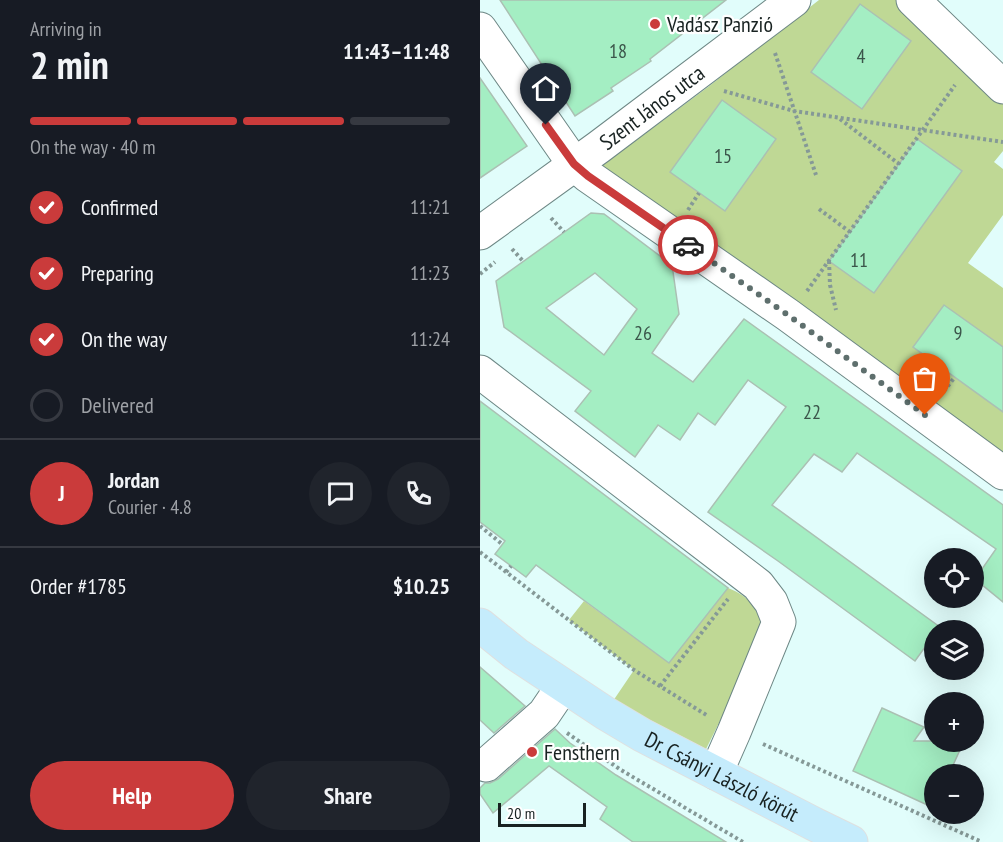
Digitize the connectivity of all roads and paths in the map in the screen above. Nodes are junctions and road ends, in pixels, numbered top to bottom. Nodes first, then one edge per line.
1 (794, 0) edge
2 (918, 2) edge
3 (480, 29) edge
4 (773, 49) dead end
5 (974, 58) junction
6 (1003, 87) edge
7 (719, 90) dead end
8 (794, 111) junction
9 (838, 117) junction
10 (923, 130) junction
11 (1003, 142) edge
12 (574, 164) junction
13 (899, 164) junction
14 (816, 175) dead end
15 (819, 209) dead end
16 (850, 232) junction
17 (480, 233) edge
18 (512, 248) dead end
19 (523, 261) dead end
20 (788, 315) junction
21 (480, 372) edge
22 (1003, 472) edge
23 (480, 526) edge
24 (502, 544) dead end
25 (511, 566) dead end
26 (506, 572) dead end
27 (735, 591) dead end
28 (480, 625) edge
29 (563, 686) junction
30 (660, 686) dead end
31 (544, 714) junction
32 (486, 765) dead end
33 (716, 773) junction
34 (832, 838) edge
35 (743, 842) edge

1 - 12 street, Szent János utca
2 - 5 street
3 - 12 street
4 - 8 path
5 - 6 street
5 - 10 path
7 - 8 path
8 - 9 path
8 - 14 path
9 - 10 path
9 - 13 path
10 - 11 path
10 - 13 path
12 - 17 street, Szent János utca
12 - 20 street
13 - 16 path
15 - 16 path
16 - 20 path
18 - 19 path
20 - 22 street
21 - 33 street
23 - 24 path
25 - 26 path
27 - 30 path
28 - 29 main road, Dr. Csányi László körút
29 - 31 street
29 - 33 main road, Dr. Csányi László körút
31 - 32 street
31 - 35 path
33 - 34 main road, Dr. Csányi László körút

